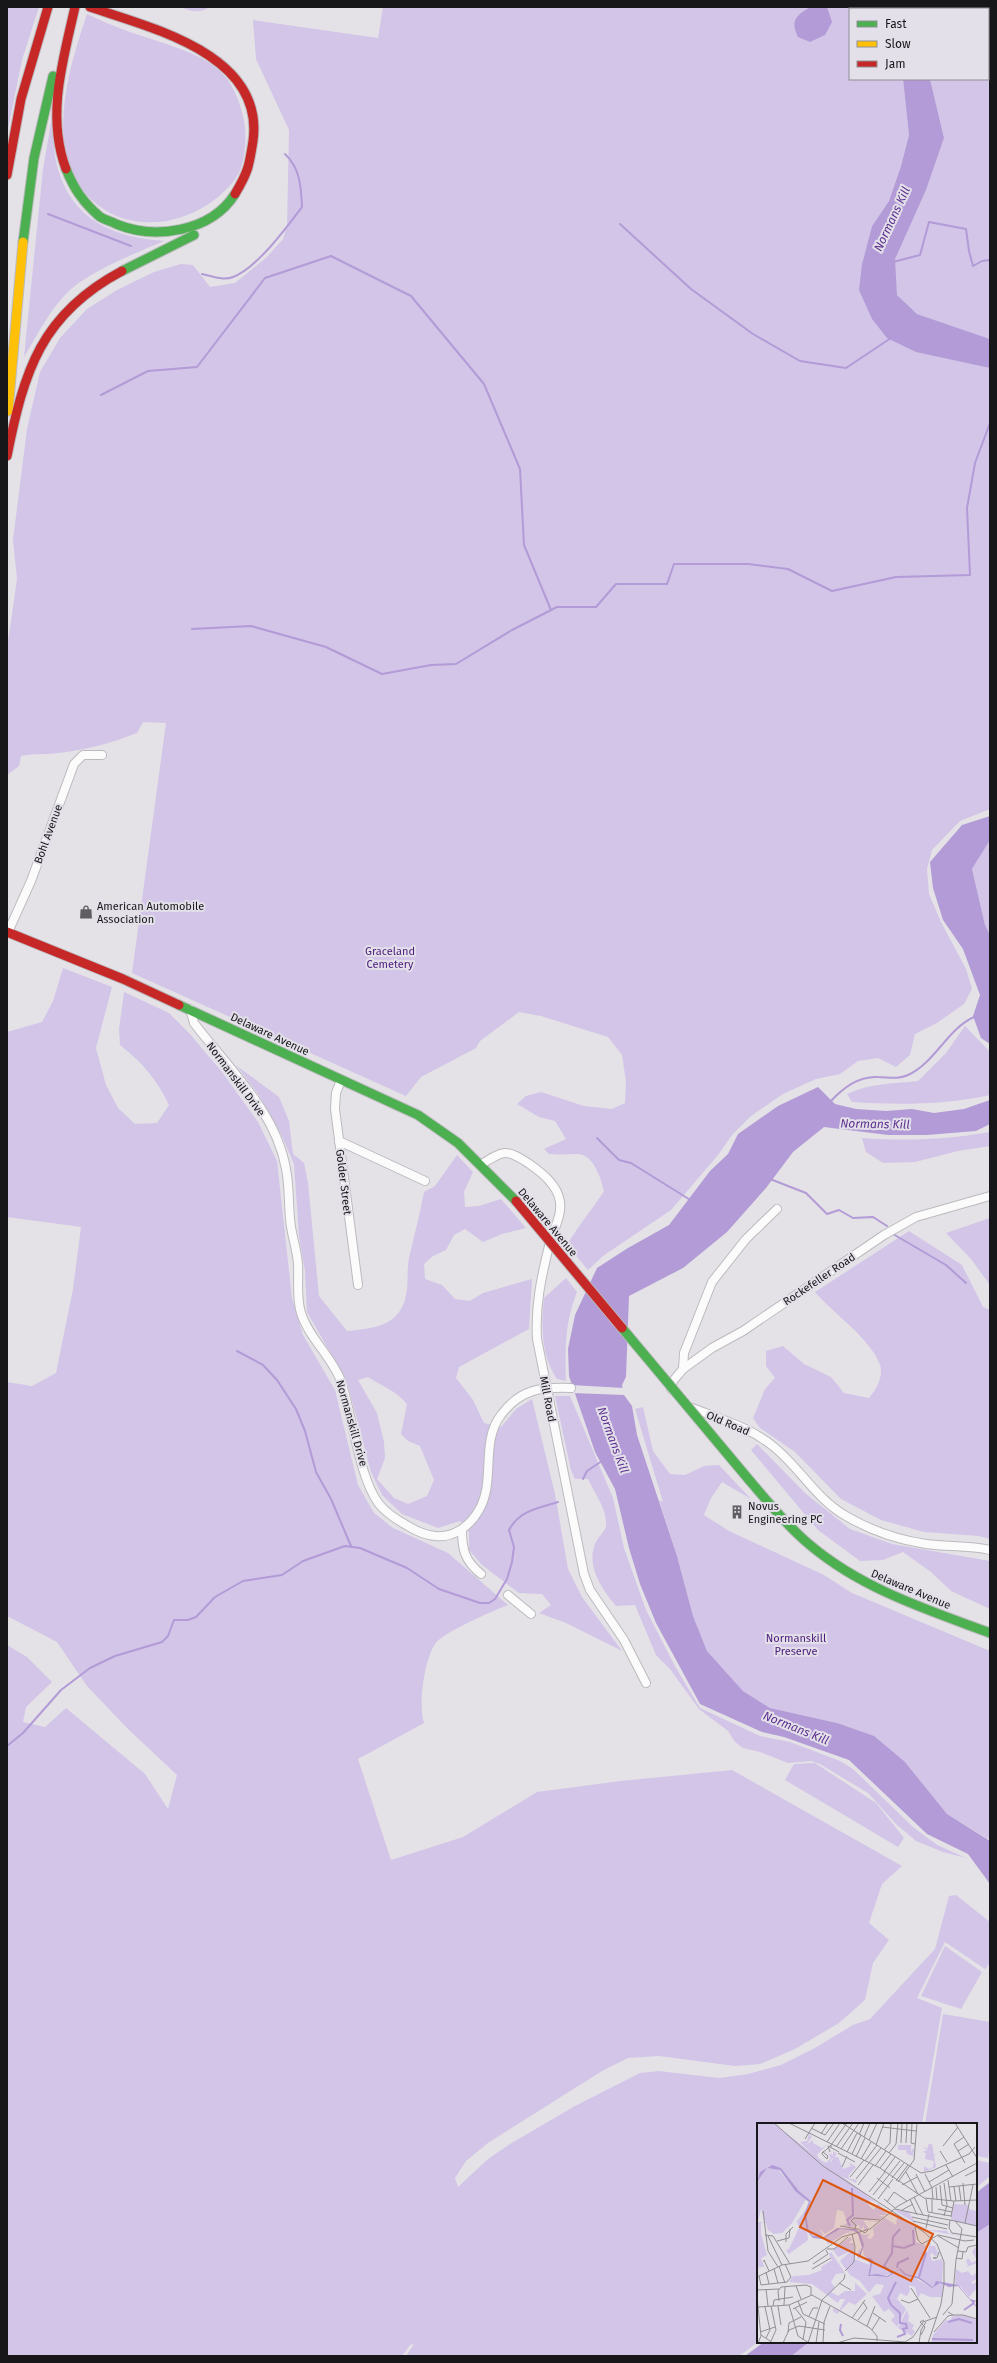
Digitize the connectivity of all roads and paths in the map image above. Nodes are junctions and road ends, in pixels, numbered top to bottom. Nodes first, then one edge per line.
1 (48, 7) edge
2 (75, 7) edge
3 (90, 7) edge
4 (107, 7) edge
5 (7, 175) edge
6 (7, 418) edge
7 (7, 456) edge
8 (102, 755) dead end
9 (8, 932) edge
10 (190, 1009) junction
11 (341, 1080) junction
12 (339, 1141) junction
13 (482, 1164) junction
14 (424, 1181) dead end
15 (990, 1196) edge
16 (777, 1209) dead end
17 (358, 1285) dead end
18 (683, 1369) junction
19 (546, 1387) junction
20 (571, 1388) dead end
21 (672, 1393) joint
22 (462, 1530) junction
23 (990, 1550) edge
24 (481, 1574) dead end
25 (508, 1595) dead end
26 (531, 1614) dead end
27 (990, 1633) edge
28 (646, 1683) dead end

1 - 5 main road
2 - 3 main road
2 - 6 main road
4 - 7 main road
8 - 9 street, Bohl Avenue
9 - 10 main road, Delaware Avenue
10 - 11 main road, Delaware Avenue
10 - 22 street, Normanskill Drive
11 - 12 street, Golder Street
11 - 13 main road, Delaware Avenue
12 - 14 street
12 - 17 street, Golder Street
13 - 19 street, Mill Road
13 - 27 main road, Delaware Avenue, bridge
15 - 18 street, Rockefeller Road
16 - 18 street
18 - 21 street, Rockefeller Road
19 - 20 street
19 - 22 street
19 - 28 street, Mill Road
21 - 23 street, Old Road
22 - 24 street
25 - 26 street

